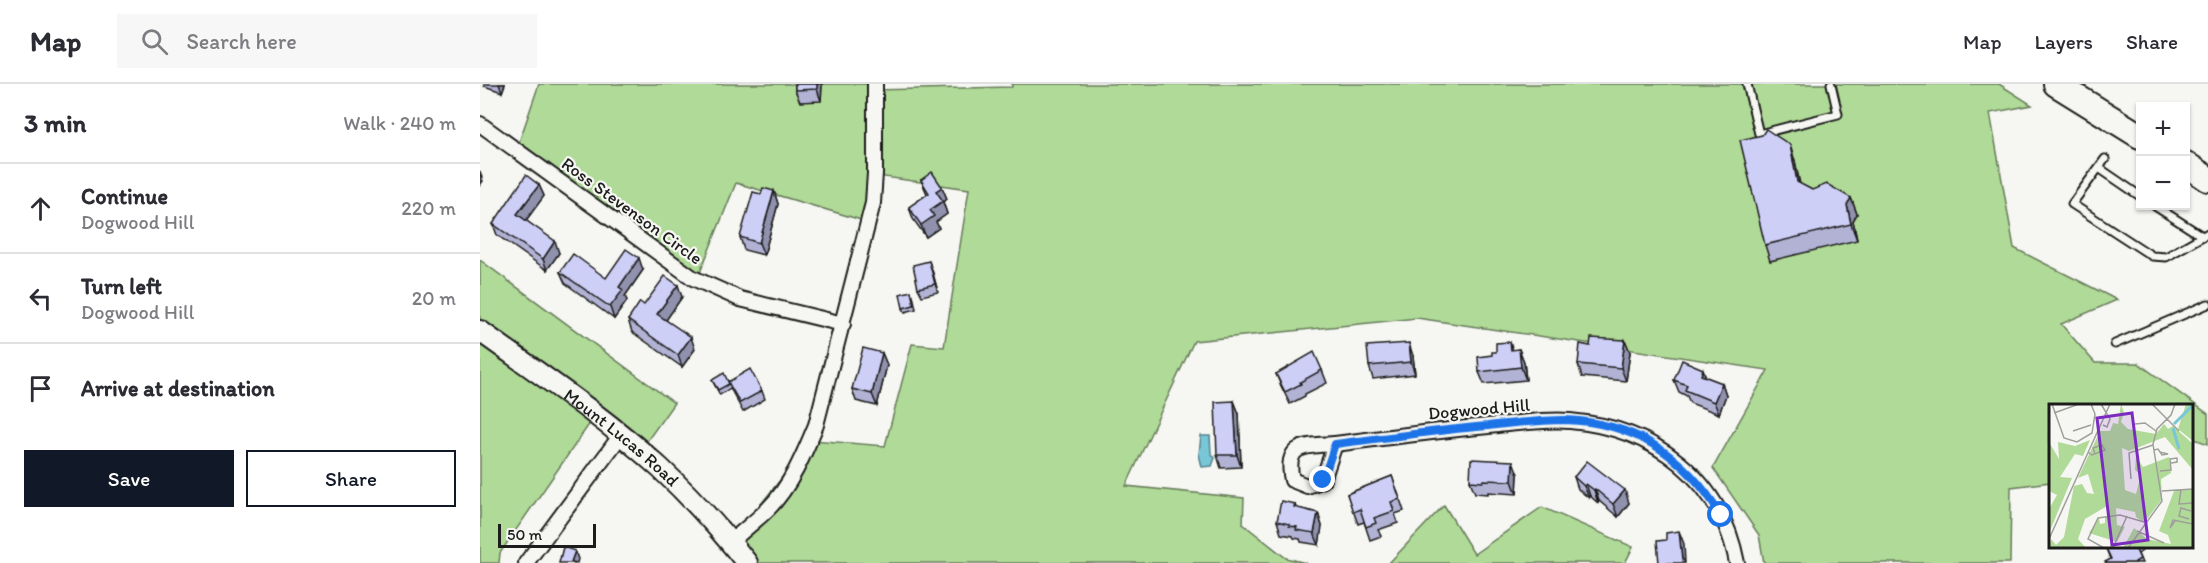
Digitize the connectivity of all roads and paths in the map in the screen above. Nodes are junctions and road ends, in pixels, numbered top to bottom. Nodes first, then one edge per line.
1 (875, 84) edge
2 (1747, 84) edge
3 (1831, 84) edge
4 (2056, 84) edge
5 (480, 124) edge
6 (2136, 134) edge
7 (2105, 159) dead end
8 (2190, 167) edge
9 (2099, 168) junction
10 (2208, 179) edge
11 (2136, 193) edge
12 (2163, 210) edge
13 (2205, 235) edge
14 (2208, 304) edge
15 (843, 324) junction
16 (480, 331) edge
17 (2115, 344) dead end
18 (621, 435) junction
19 (1335, 444) dead end
20 (730, 543) junction
21 (526, 563) edge
22 (747, 563) edge
23 (1737, 563) edge

1 - 15 street
2 - 3 lane
4 - 6 highway
5 - 15 street, Ross Stevenson Circle
7 - 9 lane
8 - 10 highway
9 - 11 lane
9 - 13 lane
12 - 13 lane
14 - 17 lane
15 - 20 street
16 - 18 street, Mount Lucas Road
18 - 20 street, Mount Lucas Road
18 - 21 street
19 - 23 street, Dogwood Hill
20 - 22 street, Mount Lucas Road

